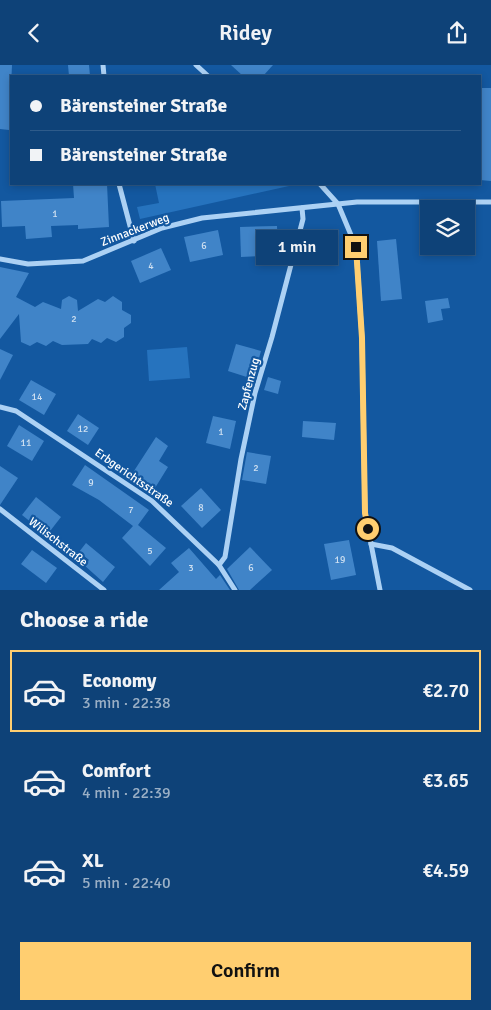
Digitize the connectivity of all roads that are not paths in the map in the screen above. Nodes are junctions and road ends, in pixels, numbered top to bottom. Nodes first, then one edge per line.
1 (196, 65) edge
2 (207, 75) edge
3 (119, 185) edge
4 (321, 185) edge
5 (491, 202) edge
6 (338, 204) junction
7 (302, 208) junction
8 (134, 241) junction
9 (0, 259) edge
10 (0, 407) edge
11 (0, 509) edge
12 (371, 544) junction
13 (219, 565) junction
14 (104, 590) edge
15 (235, 590) edge
16 (380, 590) edge
17 (470, 590) edge

1 - 2 street
3 - 8 street
4 - 6 street
5 - 6 street, Zinnackerweg
6 - 7 street, Zinnackerweg
6 - 12 street
7 - 8 street, Zinnackerweg
7 - 13 street, Zapfenzug
8 - 9 street, Zinnackerweg
10 - 13 street, Erbgerichtsstraße
11 - 14 street, Wilischstraße
12 - 16 street
12 - 17 street
13 - 15 street, Erbgerichtsstraße

